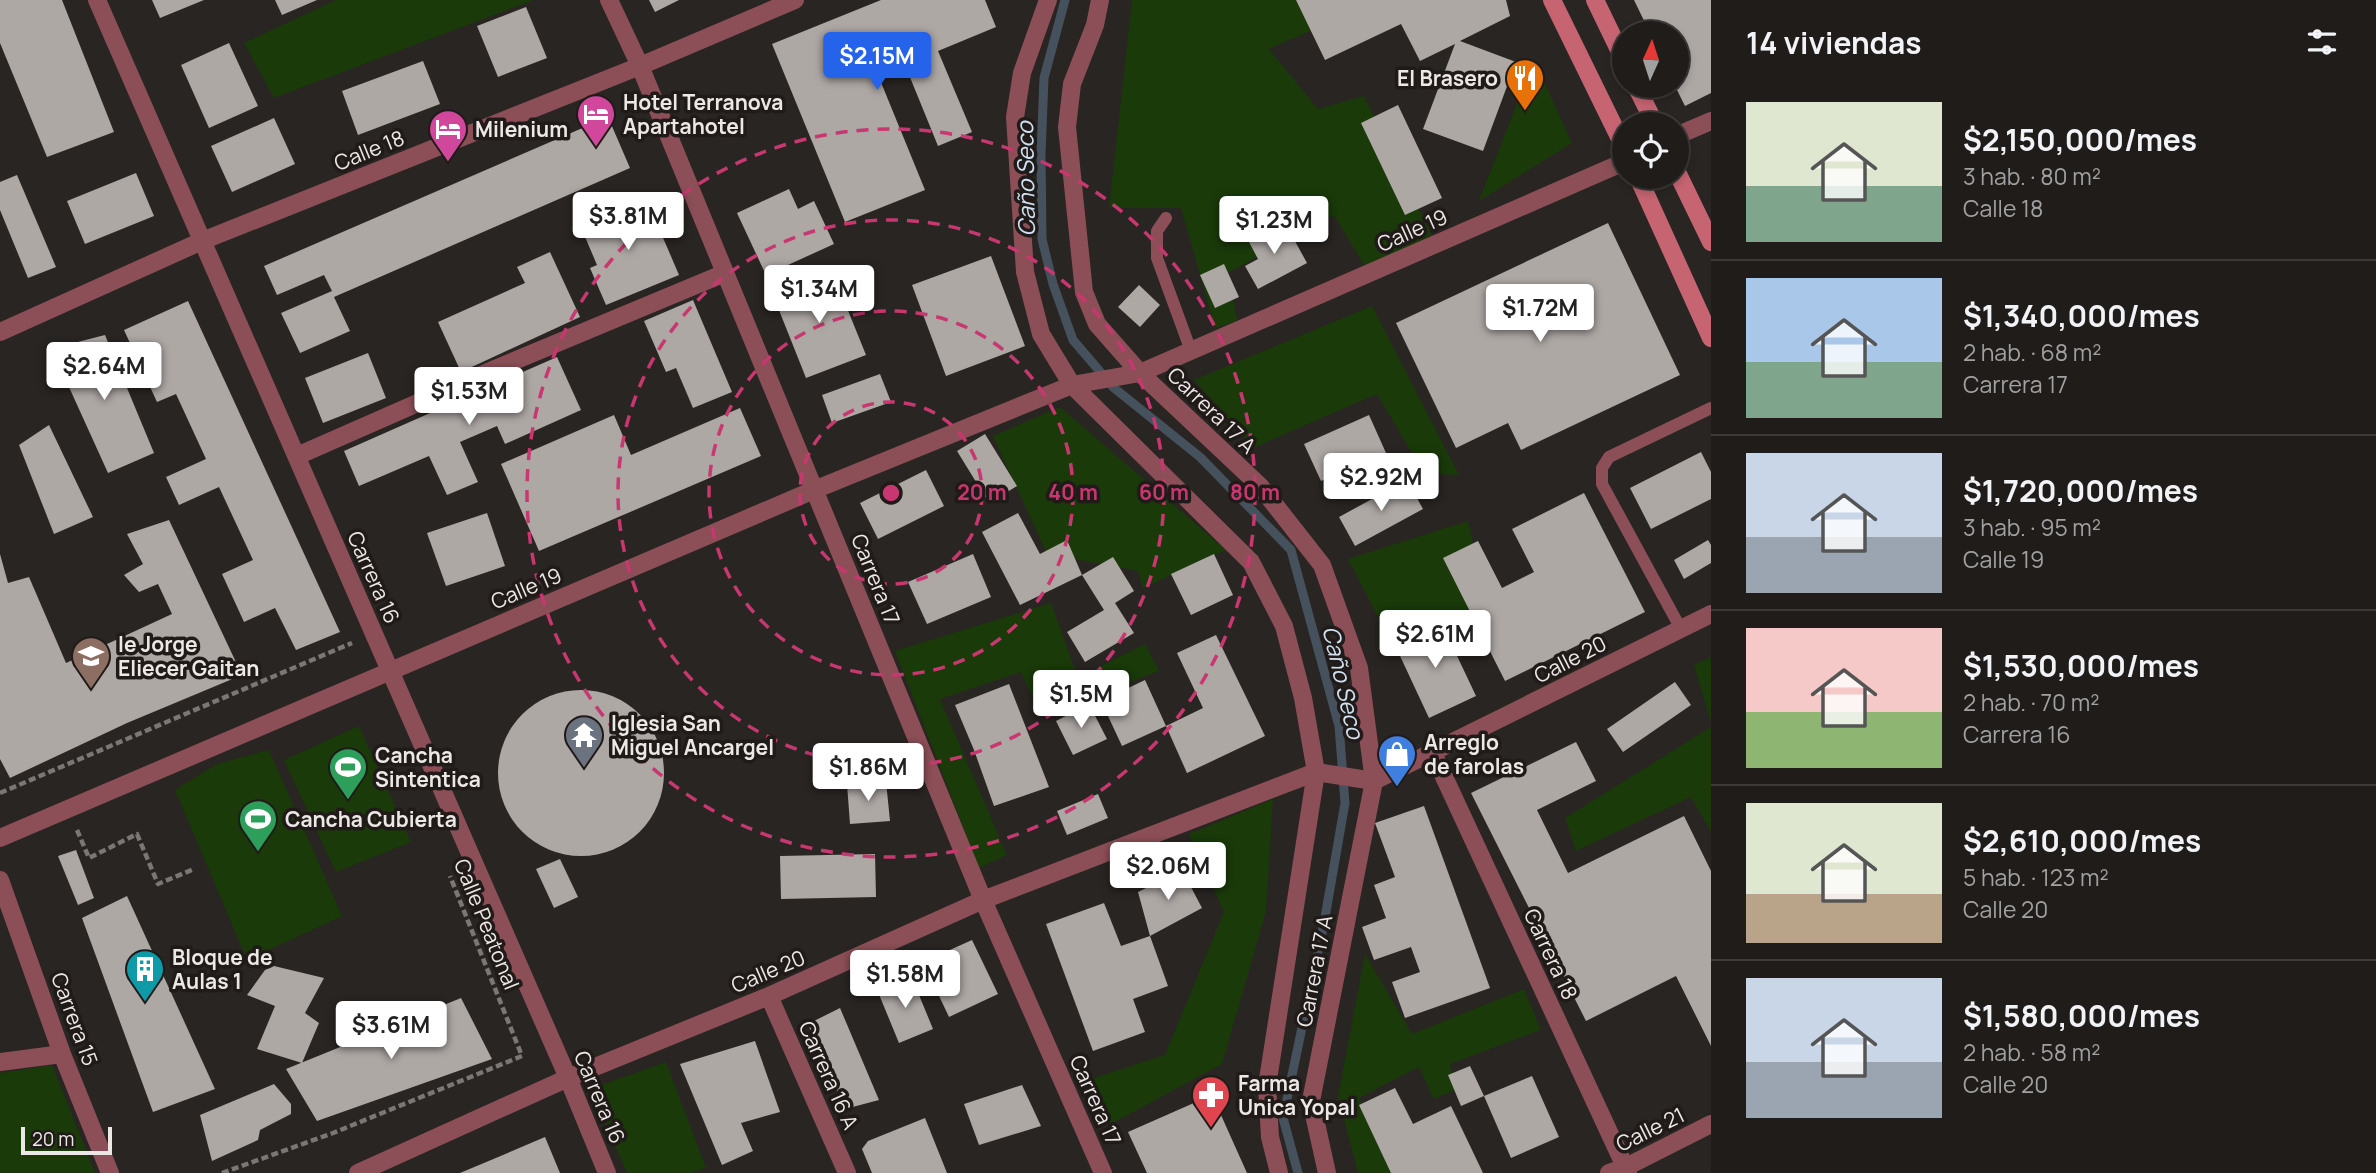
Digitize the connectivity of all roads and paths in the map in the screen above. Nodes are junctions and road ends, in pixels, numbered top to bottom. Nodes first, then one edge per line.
1 (97, 0) edge
2 (609, 0) edge
3 (795, 0) edge
4 (1048, 0) edge
5 (1100, 0) edge
6 (1552, 0) edge
7 (1595, 0) edge
8 (1612, 35) edge
9 (640, 66) junction
10 (1711, 121) edge
11 (1612, 122) edge
12 (1689, 130) edge
13 (1612, 167) edge
14 (1643, 189) edge
15 (1685, 189) edge
16 (1166, 218) dead end
17 (202, 242) junction
18 (1711, 242) edge
19 (725, 273) junction
20 (0, 332) edge
21 (1711, 338) edge
22 (1191, 351) junction
23 (1133, 375) junction
24 (1080, 383) junction
25 (1711, 408) edge
26 (297, 456) junction
27 (814, 490) junction
28 (1711, 614) edge
29 (1681, 629) junction
30 (352, 643) dead end
31 (390, 671) junction
32 (1433, 753) junction
33 (1322, 773) junction
34 (1367, 780) junction
35 (0, 793) edge
36 (74, 822) dead end
37 (0, 838) edge
38 (446, 866) dead end
39 (194, 869) dead end
40 (0, 880) edge
41 (983, 900) junction
42 (769, 996) junction
43 (62, 1054) junction
44 (0, 1062) edge
45 (568, 1077) junction
46 (1711, 1124) edge
47 (1621, 1171) edge
48 (110, 1173) edge
49 (222, 1173) edge
50 (358, 1173) edge
51 (607, 1173) edge
52 (847, 1173) edge
53 (1103, 1173) edge
54 (1279, 1173) edge
55 (1328, 1173) edge

1 - 17 street, Carrera 16
2 - 9 street, Carrera 17
3 - 9 street, Calle 18
4 - 24 street, Carrera 17 A
5 - 23 street, Carrera 17 A
6 - 11 main road
7 - 8 main road
9 - 17 street, Calle 18
9 - 19 street, Carrera 17
10 - 12 street
13 - 22 street, Calle 19
14 - 21 main road
15 - 18 main road
16 - 22 lane
17 - 20 street, Calle 18
17 - 26 street, Carrera 16
19 - 26 street
19 - 27 street, Carrera 17
22 - 23 street, Calle 19
23 - 24 street, Calle 19
23 - 34 street, Carrera 17 A
24 - 27 street, Calle 19
24 - 33 street, Carrera 17 A
25 - 29 lane
26 - 31 street, Carrera 16
27 - 31 street, Calle 19
27 - 41 street, Carrera 17
28 - 29 street, Calle 20
29 - 32 street, Calle 20
30 - 35 path
31 - 37 street, Calle 19
31 - 45 street, Carrera 16
32 - 34 street, Calle 20
32 - 47 street, Carrera 18
33 - 34 street
33 - 41 street, Calle 20
33 - 54 street, Carrera 17 A
34 - 55 street, Carrera 17 A
36 - 39 path
38 - 49 path, Calle Peatonal
40 - 43 street, Carrera 15
41 - 42 street, Calle 20
41 - 53 street, Carrera 17
42 - 45 street, Calle 20
42 - 52 street, Carrera 16 A
43 - 44 street
43 - 48 street, Carrera 15
45 - 50 street, Calle 20
45 - 51 street, Carrera 16
46 - 47 street, Calle 21

